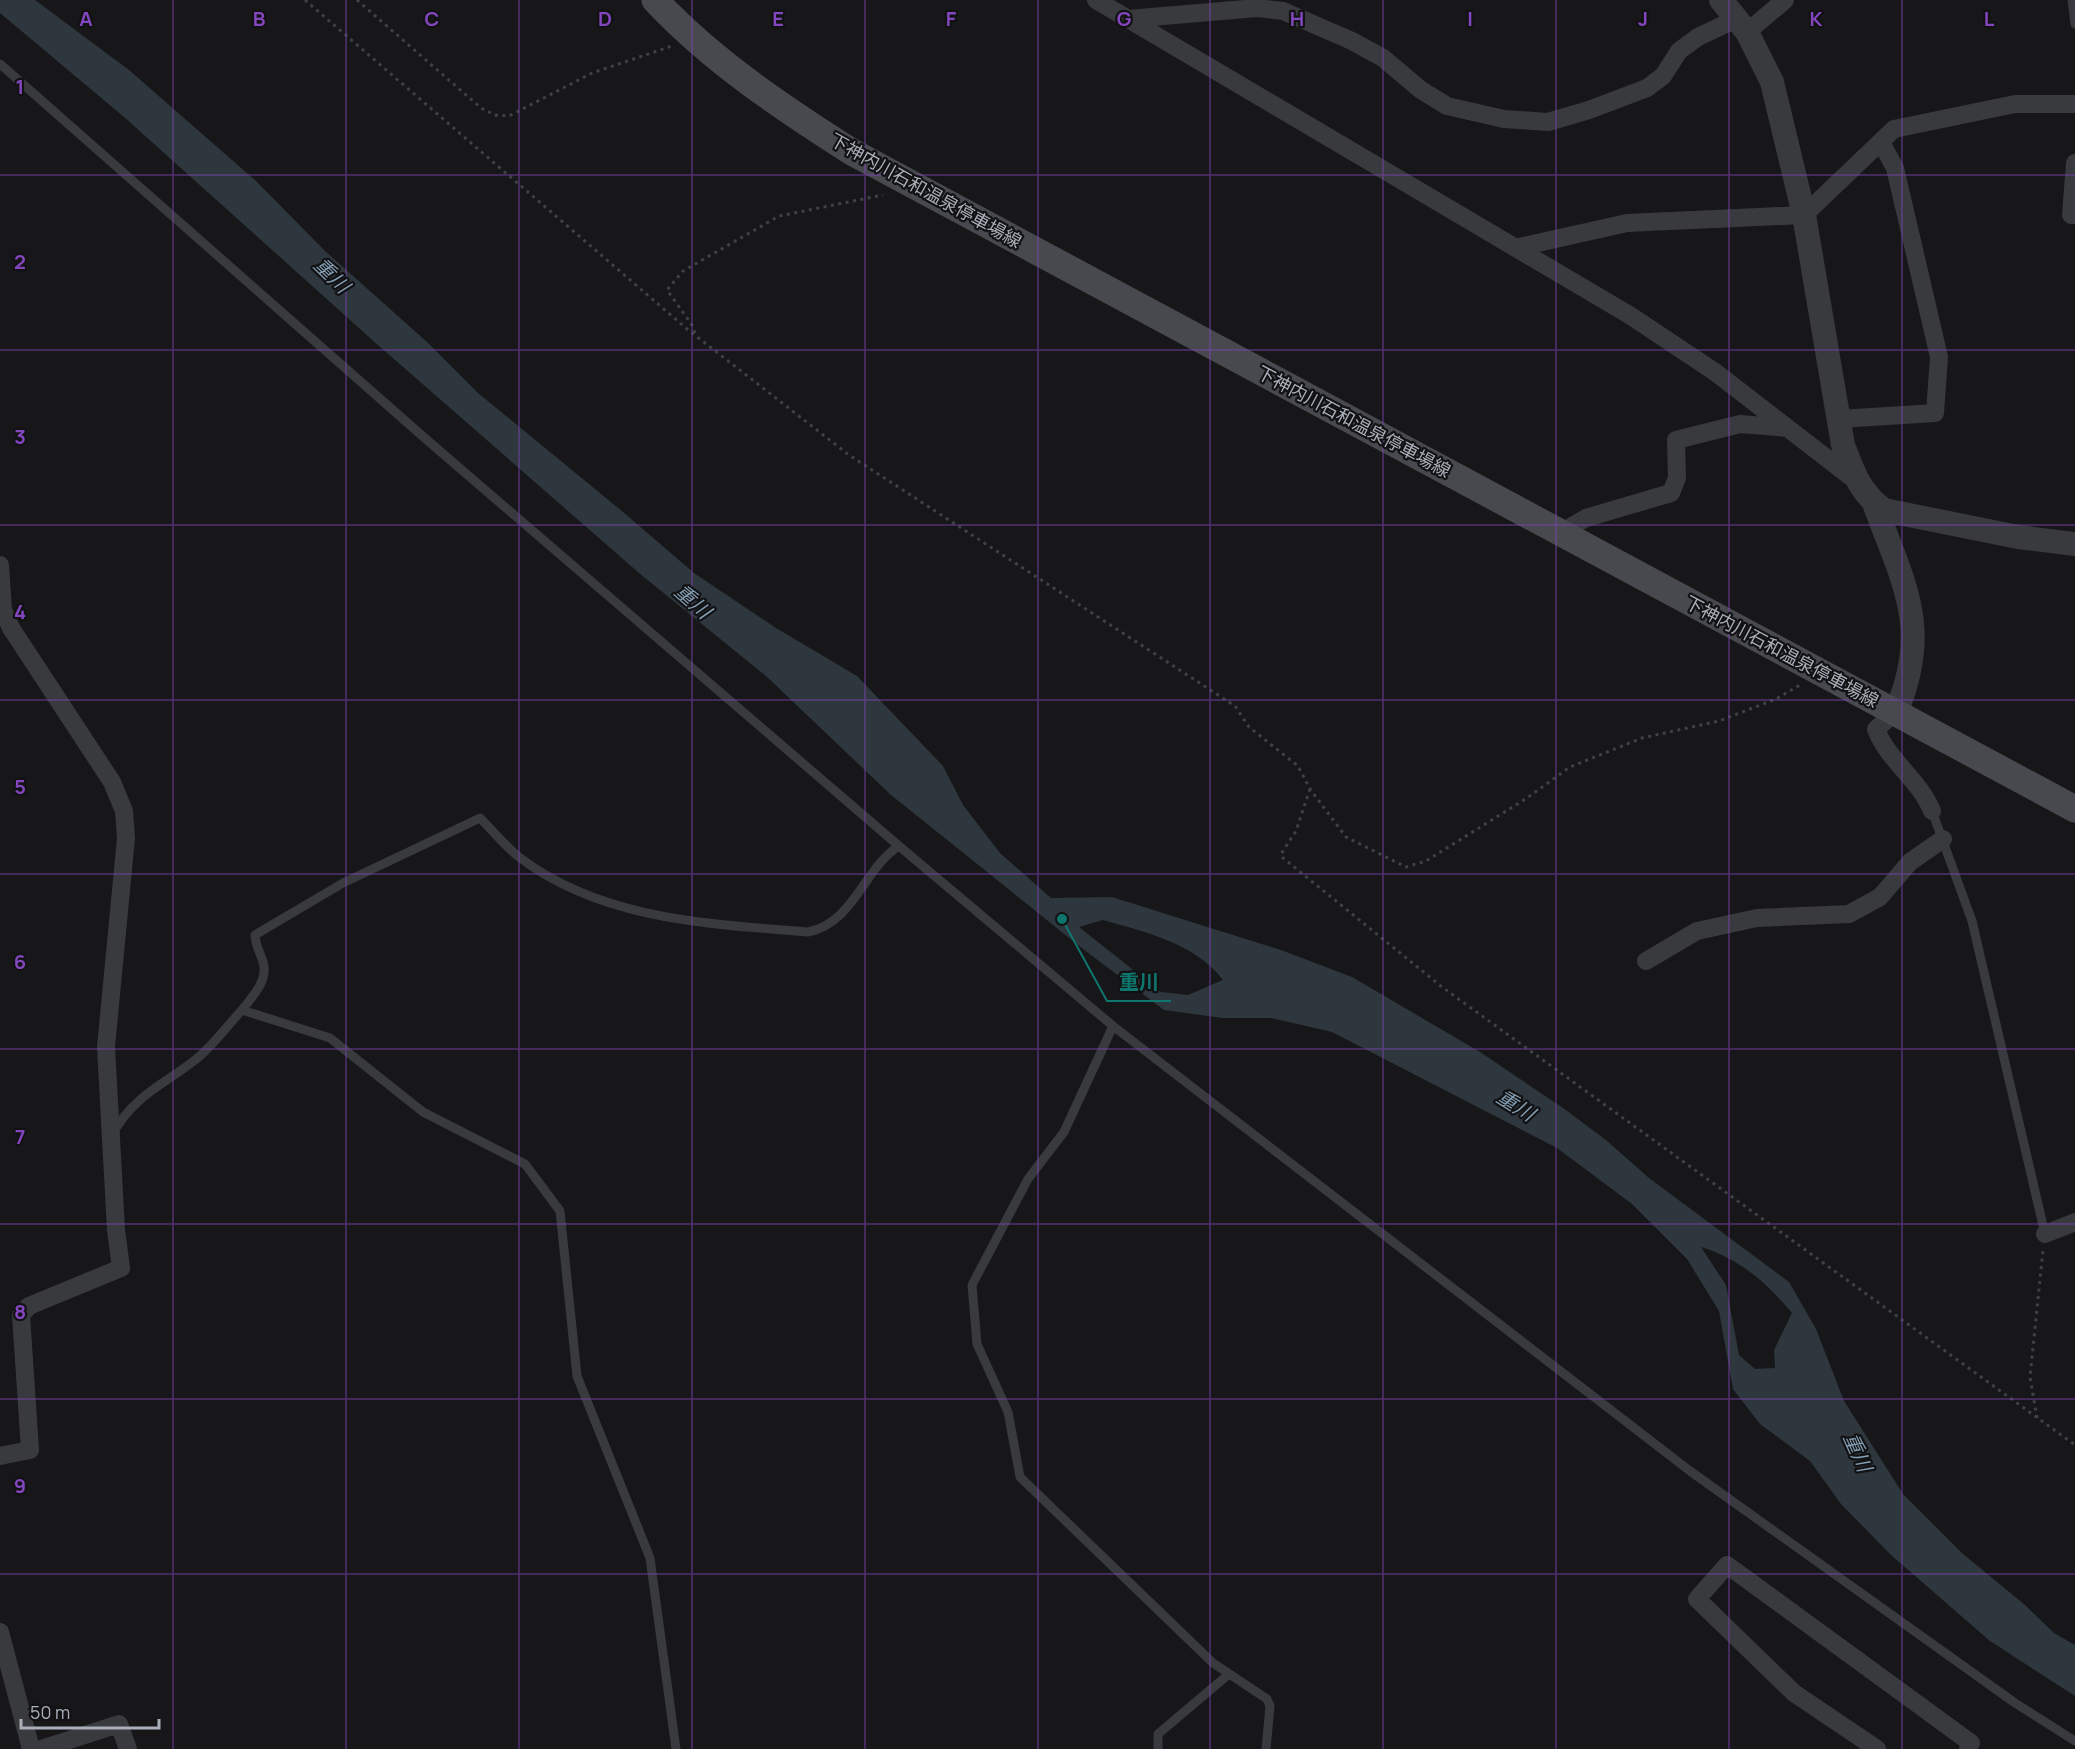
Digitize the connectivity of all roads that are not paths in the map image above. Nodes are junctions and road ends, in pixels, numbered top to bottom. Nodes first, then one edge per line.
1 (655, 0) edge
2 (1096, 0) edge
3 (1721, 0) edge
4 (1785, 0) edge
5 (2072, 0) edge
6 (1128, 19) junction
7 (2075, 24) edge
8 (1742, 26) junction
9 (0, 64) edge
10 (2075, 104) edge
11 (1881, 142) junction
12 (2075, 163) edge
13 (1804, 215) junction
14 (2075, 215) edge
15 (1515, 248) junction
16 (1839, 419) junction
17 (1788, 428) junction
18 (1855, 480) junction
19 (1874, 503) junction
20 (1563, 532) junction
21 (2075, 544) edge
22 (0, 565) edge
23 (1896, 712) junction
24 (2075, 808) edge
25 (1932, 811) joint
26 (1944, 839) junction
27 (899, 846) junction
28 (1646, 961) dead end
29 (242, 1010) junction
30 (1113, 1026) junction
31 (112, 1135) junction
32 (2075, 1222) edge
33 (2045, 1234) joint
34 (0, 1456) edge
35 (0, 1632) edge
36 (1229, 1674) junction
37 (2075, 1741) edge
38 (31, 1749) edge
39 (41, 1749) edge
40 (128, 1749) edge
41 (676, 1749) edge
42 (1158, 1749) edge
43 (1266, 1749) edge
44 (1877, 1749) edge
45 (1968, 1749) edge

1 - 20 main road, 下神内川石和温泉停車場線
2 - 6 street
3 - 8 street
4 - 8 street
5 - 7 lane
6 - 8 street
6 - 15 street
8 - 13 street
9 - 27 lane
10 - 11 street
11 - 13 street
11 - 16 street
12 - 14 street
13 - 15 street
13 - 16 street
15 - 17 street
16 - 18 street
17 - 18 street
17 - 20 street
18 - 19 street
19 - 21 street
19 - 23 street
20 - 23 main road, 下神内川石和温泉停車場線
22 - 31 street
23 - 24 main road, 下神内川石和温泉停車場線
23 - 25 street
25 - 26 lane
26 - 28 street
26 - 33 lane
27 - 29 lane
27 - 30 lane
29 - 31 lane
29 - 41 lane
30 - 36 lane
30 - 37 lane
31 - 34 street
32 - 33 street
35 - 38 street
36 - 42 lane
36 - 43 lane
39 - 40 street
44 - 45 street

